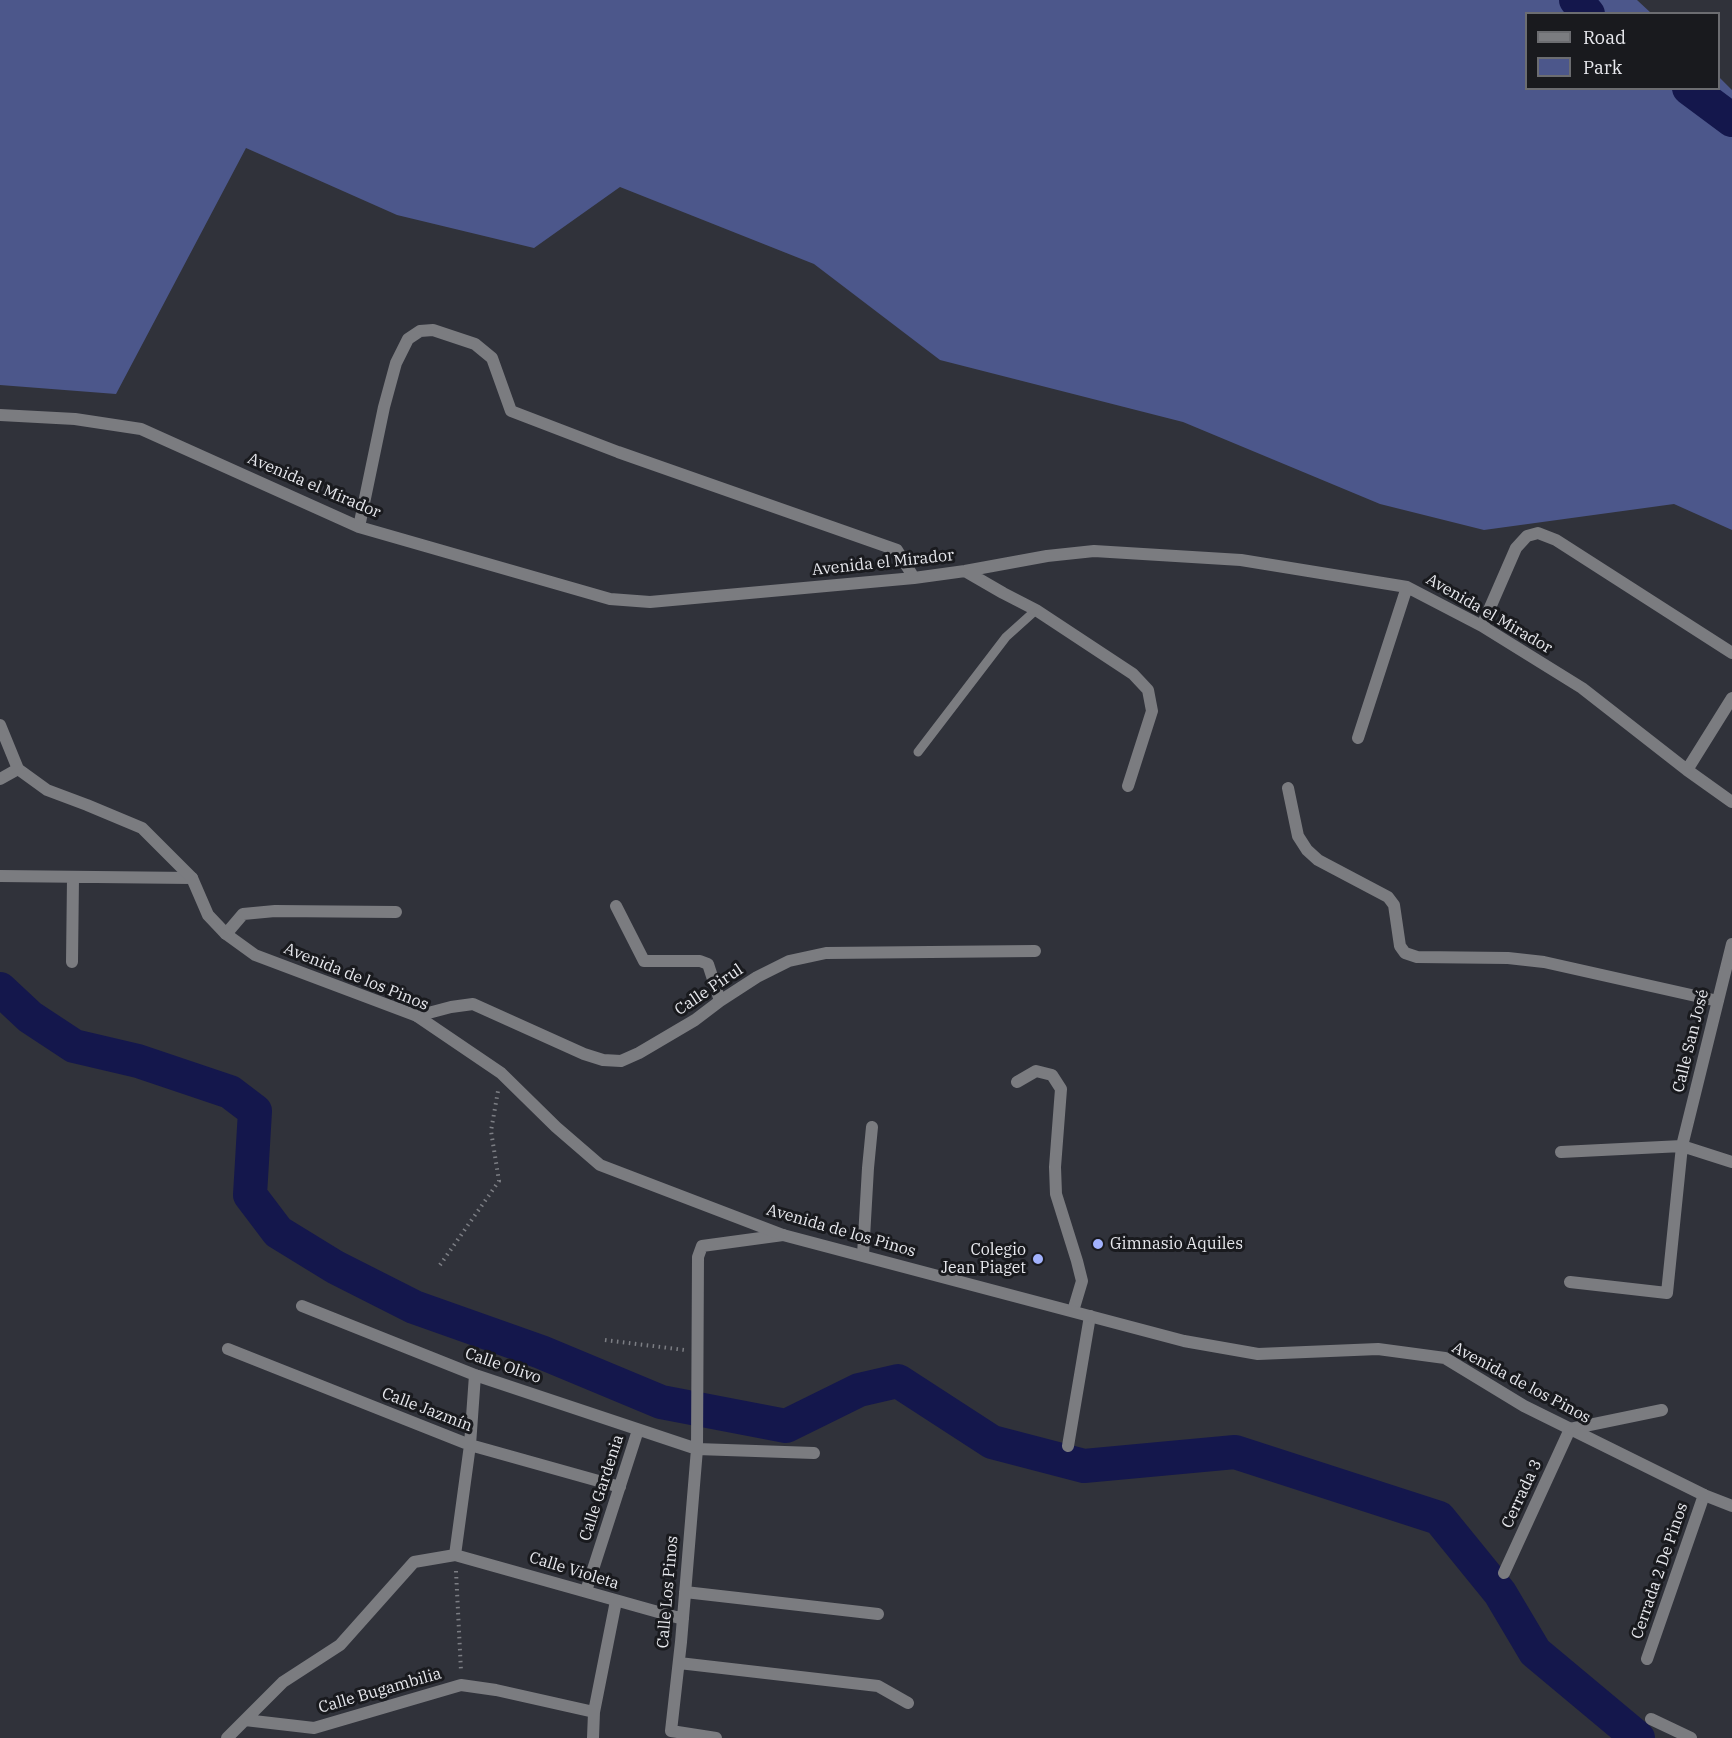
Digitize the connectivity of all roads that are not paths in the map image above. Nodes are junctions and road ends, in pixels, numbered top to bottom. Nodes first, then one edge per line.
1 (0, 415) edge
2 (359, 526) junction
3 (965, 571) junction
4 (914, 578) junction
5 (1407, 587) junction
6 (1036, 610) junction
7 (1482, 626) junction
8 (1732, 653) edge
9 (1732, 698) edge
10 (0, 725) edge
11 (1358, 738) dead end
12 (918, 752) dead end
13 (18, 769) junction
14 (1687, 770) junction
15 (0, 779) edge
16 (1128, 786) dead end
17 (1288, 788) dead end
18 (1732, 802) edge
19 (0, 876) edge
20 (73, 878) junction
21 (192, 878) junction
22 (616, 906) dead end
23 (396, 912) dead end
24 (226, 934) junction
25 (1732, 944) edge
26 (1035, 951) dead end
27 (72, 962) dead end
28 (1730, 964) edge
29 (720, 1000) junction
30 (1718, 1000) junction
31 (417, 1016) junction
32 (1017, 1082) dead end
33 (873, 1127) dead end
34 (1682, 1146) junction
35 (1561, 1152) dead end
36 (1732, 1162) edge
37 (783, 1235) junction
38 (863, 1256) junction
39 (1570, 1282) dead end
40 (302, 1306) dead end
41 (1073, 1311) junction
42 (1090, 1316) junction
43 (228, 1349) dead end
44 (475, 1375) junction
45 (1662, 1410) dead end
46 (1570, 1429) junction
47 (638, 1430) junction
48 (470, 1445) junction
49 (1068, 1446) dead end
50 (697, 1453) junction
51 (814, 1453) dead end
52 (620, 1487) junction
53 (1704, 1495) junction
54 (1732, 1506) edge
55 (455, 1555) junction
56 (1504, 1573) dead end
57 (586, 1591) junction
58 (685, 1592) junction
59 (616, 1601) junction
60 (878, 1614) dead end
61 (683, 1619) junction
62 (1647, 1659) dead end
63 (679, 1663) junction
64 (908, 1703) dead end
65 (594, 1712) junction
66 (1651, 1719) dead end
67 (245, 1720) junction
68 (227, 1738) edge
69 (593, 1738) edge
70 (716, 1738) edge
71 (1691, 1738) edge

1 - 2 street, Avenida el Mirador
2 - 4 street, Avenida el Mirador
2 - 4 street
3 - 4 street, Avenida el Mirador
3 - 5 street, Avenida el Mirador
3 - 6 street
5 - 7 street, Avenida el Mirador
5 - 11 street
6 - 12 lane
6 - 16 street
7 - 8 street
7 - 14 street, Avenida el Mirador
9 - 14 street
10 - 13 street
13 - 15 street
13 - 21 street, Avenida de los Pinos
14 - 18 street, Avenida el Mirador
17 - 30 street
19 - 20 street
20 - 21 street
20 - 27 street
21 - 24 street, Avenida de los Pinos
22 - 29 street
23 - 24 street
24 - 31 street, Avenida de los Pinos
25 - 28 street, Calle San José
26 - 29 street, Calle Pirul
28 - 30 street, Calle San José
29 - 31 street, Calle Pirul
30 - 34 street, Calle San José
31 - 37 street, Avenida de los Pinos
32 - 41 street
33 - 38 street
34 - 35 street
34 - 36 street
34 - 39 street, Calle San José
37 - 38 street, Avenida de los Pinos
37 - 50 street, Calle Los Pinos
38 - 41 street, Avenida de los Pinos
40 - 44 street, Calle Olivo
41 - 42 street, Avenida de los Pinos
42 - 46 street, Avenida de los Pinos
42 - 49 street
43 - 48 street, Calle Jazmín
44 - 47 street, Calle Olivo
44 - 48 street
45 - 46 street
46 - 53 street, Avenida de los Pinos
46 - 56 street, Cerrada 3
47 - 50 street, Calle Olivo
47 - 52 street, Calle Gardenia
48 - 52 street, Calle Jazmín
48 - 55 street
50 - 51 street, Calle Olivo
50 - 58 street, Calle Los Pinos
52 - 57 street, Calle Gardenia
53 - 54 street, Avenida de los Pinos
53 - 62 street, Cerrada 2 De Pinos
55 - 57 street, Calle Violeta
55 - 67 street
57 - 59 street, Calle Violeta
58 - 60 street
58 - 61 street, Calle Los Pinos
59 - 61 street, Calle Violeta
59 - 65 street
61 - 63 street, Calle Los Pinos
63 - 64 street
63 - 70 street, Calle Los Pinos
65 - 67 street, Calle Bugambilia
65 - 69 street
66 - 71 street
67 - 68 street

